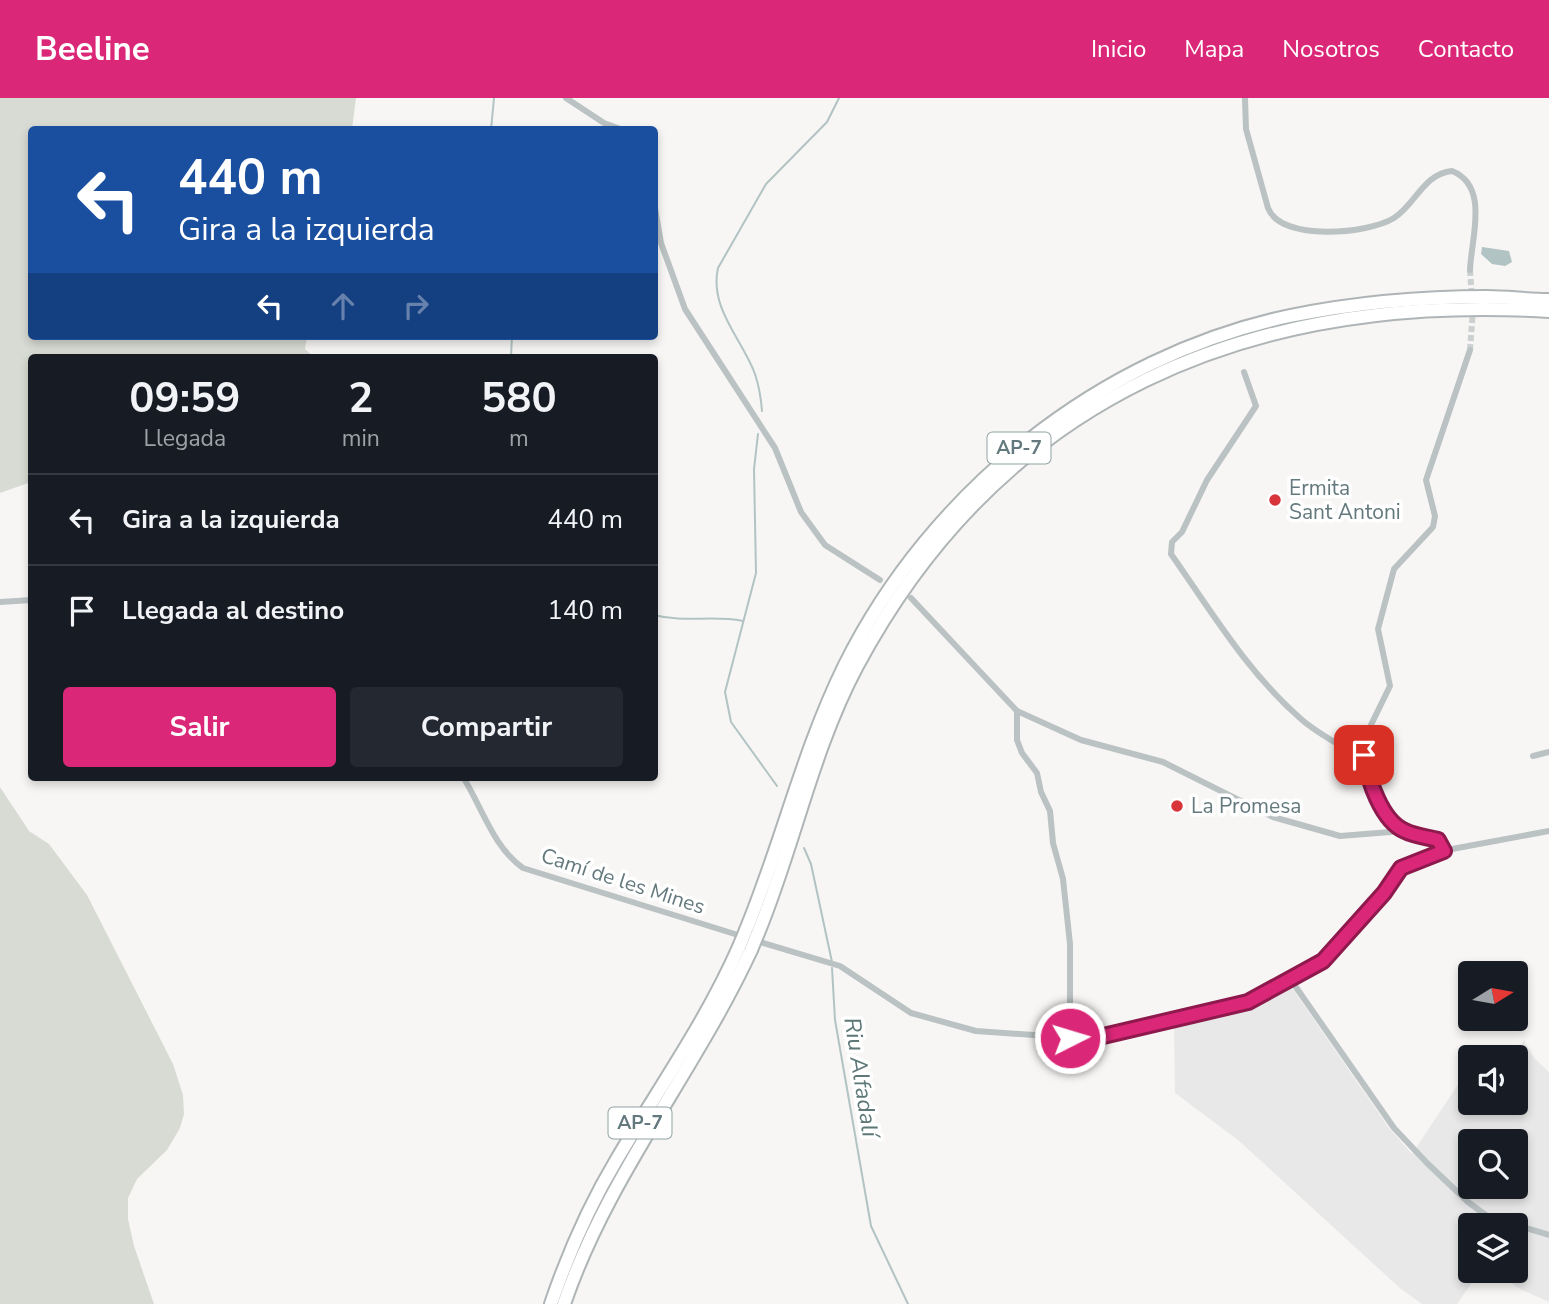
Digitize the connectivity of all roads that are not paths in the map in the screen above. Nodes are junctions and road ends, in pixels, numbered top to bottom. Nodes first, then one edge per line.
1 (566, 98) edge
2 (1245, 98) edge
3 (612, 126) edge
4 (658, 225) edge
5 (1470, 270) tunnel mouth
6 (1549, 300) edge
7 (1549, 312) edge
8 (1469, 349) tunnel mouth
9 (1244, 372) dead end
10 (880, 580) dead end
11 (911, 598) dead end
12 (28, 600) edge
13 (0, 601) edge
14 (1017, 711) junction
15 (1549, 752) edge
16 (1533, 756) dead end
17 (1364, 757) junction
18 (465, 781) edge
19 (1403, 831) junction
20 (1549, 831) edge
21 (1444, 851) junction
22 (749, 940) junction
23 (1290, 980) junction
24 (1070, 1038) junction
25 (1549, 1235) edge
26 (551, 1304) edge
27 (564, 1304) edge

1 - 3 street
2 - 5 street
4 - 10 street
6 - 22 highway, AP-7
7 - 22 highway, AP-7
8 - 17 street
9 - 17 street
11 - 14 street
12 - 13 street
14 - 19 street
14 - 24 street
15 - 16 street
17 - 19 street
18 - 22 street, Camí de les Mines
19 - 21 street
20 - 21 street
21 - 23 street
22 - 24 street, Camí de les Mines
22 - 26 highway, AP-7
22 - 27 highway, AP-7
23 - 24 street
23 - 25 street

